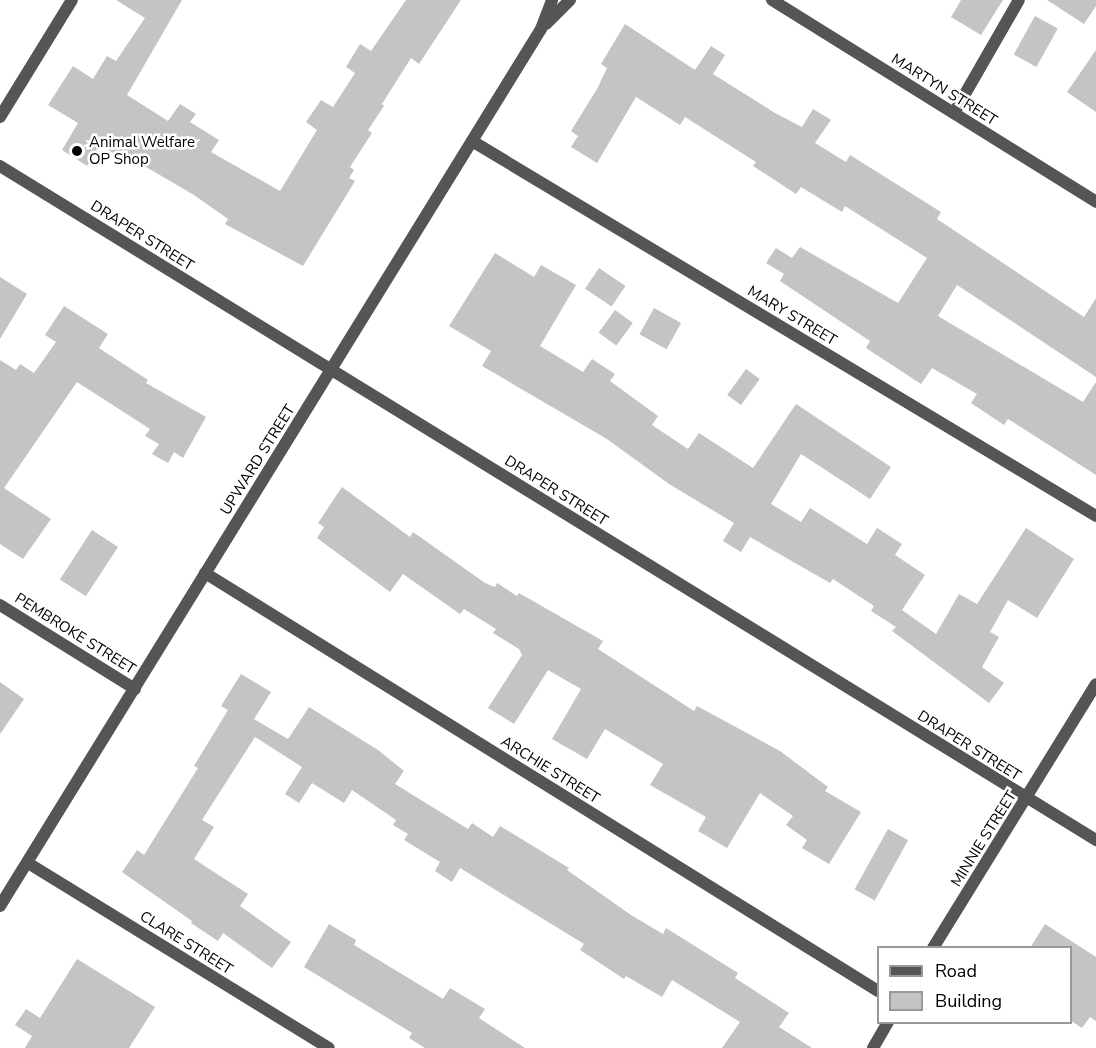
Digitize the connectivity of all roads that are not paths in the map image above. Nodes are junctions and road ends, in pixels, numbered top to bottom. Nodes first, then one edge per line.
1 (72, 0) edge
2 (552, 0) edge
3 (570, 0) edge
4 (1019, 0) edge
5 (772, 1) edge
6 (541, 29) junction
7 (954, 113) junction
8 (0, 117) edge
9 (472, 141) junction
10 (0, 166) edge
11 (1096, 202) edge
12 (332, 370) junction
13 (1096, 516) edge
14 (205, 573) junction
15 (0, 604) edge
16 (1096, 684) edge
17 (135, 689) junction
18 (1026, 798) junction
19 (1096, 840) edge
20 (28, 863) junction
21 (0, 906) edge
22 (934, 946) edge
23 (877, 991) edge
24 (887, 1024) edge
25 (328, 1048) edge
26 (873, 1048) edge

1 - 8 street
2 - 6 street, UPWARD STREET
3 - 6 street, UPWARD STREET
4 - 7 street
5 - 7 street, MARTYN STREET
6 - 9 street, UPWARD STREET
7 - 11 street, MARTYN STREET
9 - 12 street, UPWARD STREET
9 - 13 street, MARY STREET
10 - 12 street, DRAPER STREET
12 - 14 street, UPWARD STREET
12 - 18 street, DRAPER STREET
14 - 17 street, UPWARD STREET
14 - 23 street, ARCHIE STREET
15 - 17 street, PEMBROKE STREET
16 - 18 street, MINNIE STREET
17 - 20 street, UPWARD STREET
18 - 19 street, DRAPER STREET
18 - 22 street, MINNIE STREET
20 - 21 street, UPWARD STREET
20 - 25 street, CLARE STREET
24 - 26 street

